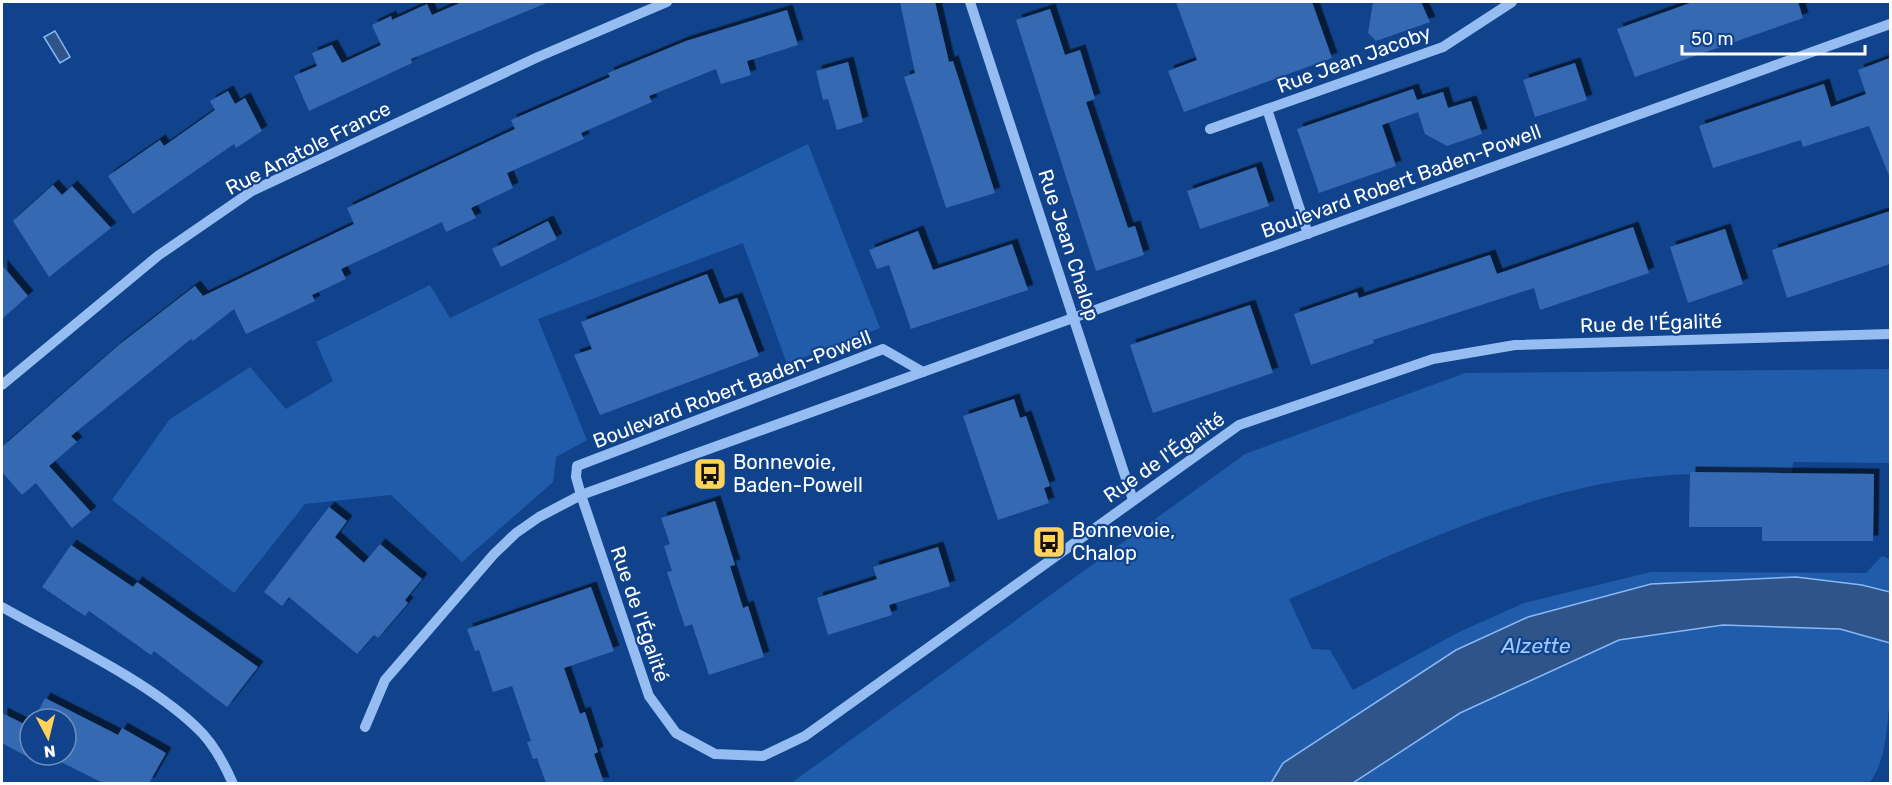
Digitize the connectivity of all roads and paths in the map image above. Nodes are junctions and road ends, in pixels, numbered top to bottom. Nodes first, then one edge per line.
1 (667, 2) edge
2 (970, 2) edge
3 (1512, 2) edge
4 (1890, 24) edge
5 (1267, 109) junction
6 (1210, 129) dead end
7 (1308, 234) junction
8 (1073, 318) junction
9 (1890, 334) edge
10 (923, 372) junction
11 (2, 385) edge
12 (580, 495) junction
13 (1132, 500) junction
14 (2, 607) edge
15 (365, 727) dead end
16 (233, 783) edge

1 - 11 street, Rue Anatole France
2 - 8 street, Rue Jean Chalop
3 - 5 street, Rue Jean Jacoby
4 - 7 street, Boulevard Robert Baden-Powell
5 - 6 street, Rue Jean Jacoby
5 - 7 street, Rue Jean Jacoby
7 - 8 street, Boulevard Robert Baden-Powell
8 - 10 street, Boulevard Robert Baden-Powell
8 - 13 street, Rue Jean Chalop
9 - 13 street, Rue de l'Égalité
10 - 12 street, Boulevard Robert Baden-Powell
10 - 12 street, Boulevard Robert Baden-Powell
12 - 13 street, Rue de l'Égalité
12 - 15 street, Boulevard Robert Baden-Powell
14 - 16 street

